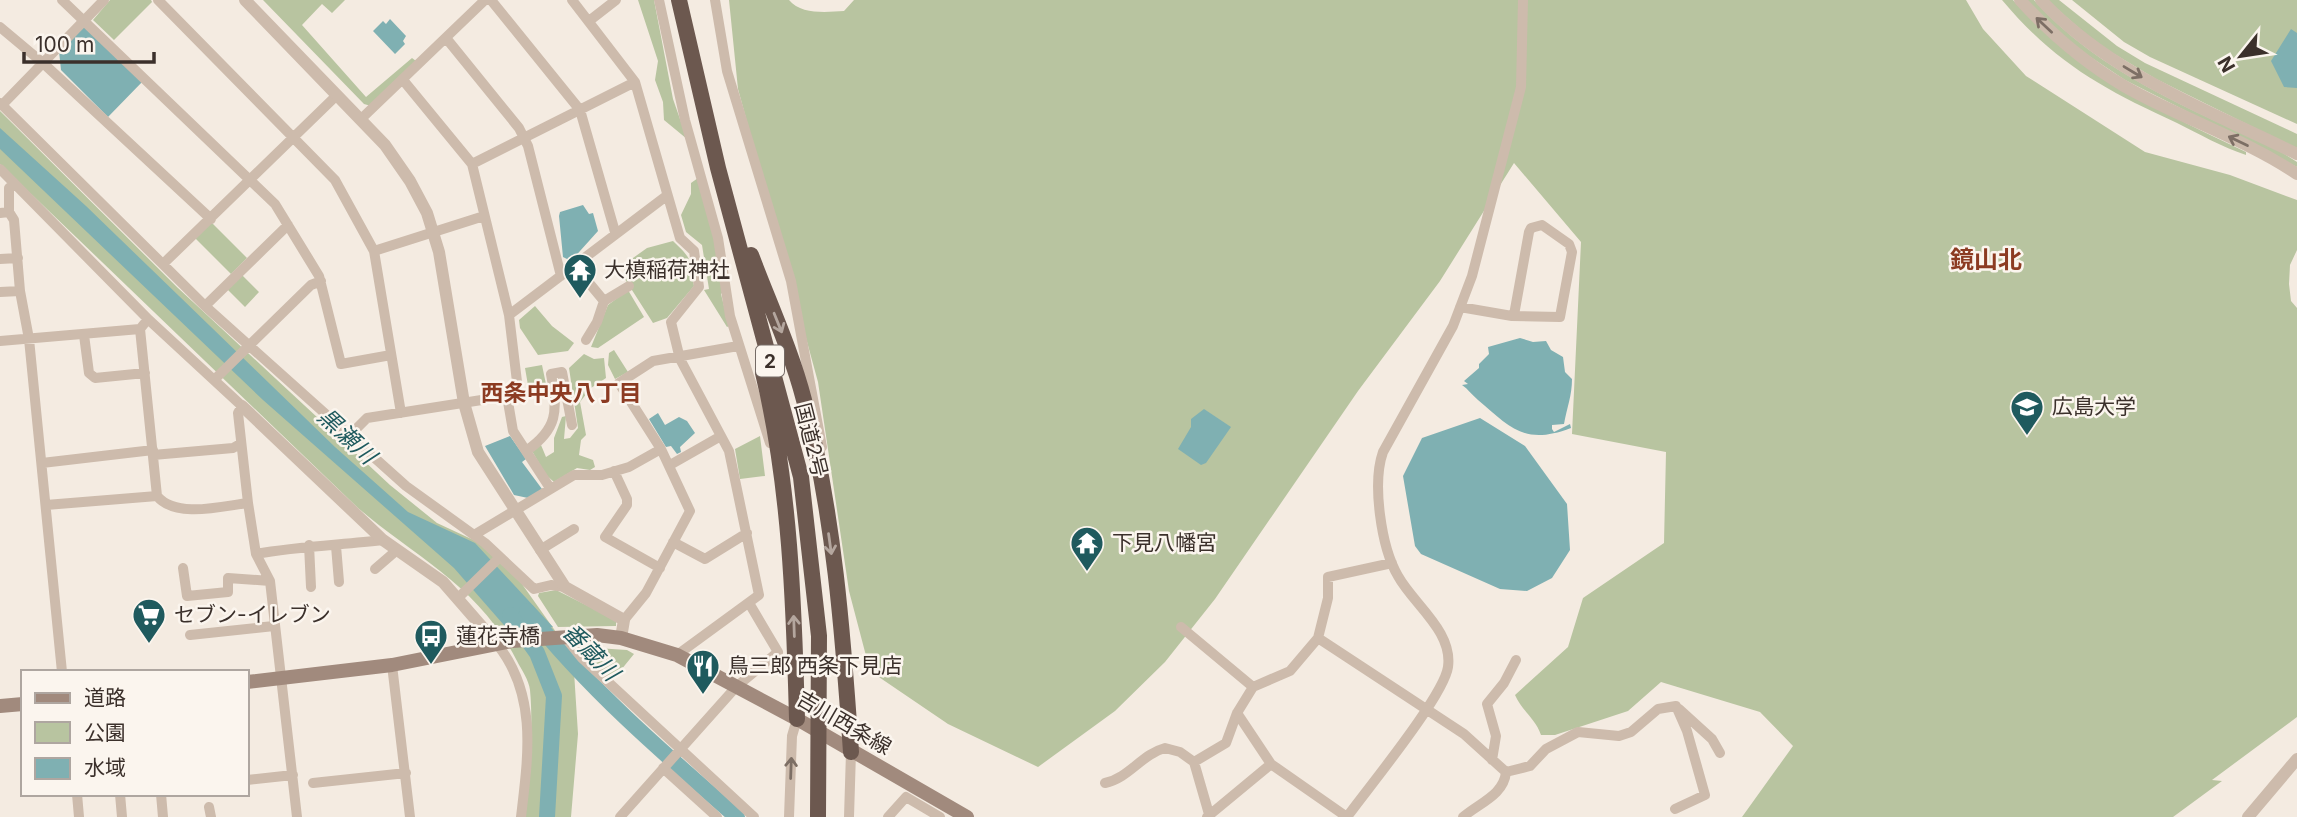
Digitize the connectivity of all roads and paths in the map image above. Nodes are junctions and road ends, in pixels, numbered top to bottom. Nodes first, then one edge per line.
1 (62, 0) edge
2 (104, 0) edge
3 (158, 0) edge
4 (244, 0) edge
5 (485, 0) edge
6 (491, 0) edge
7 (572, 0) edge
8 (616, 0) edge
9 (659, 0) edge
10 (679, 0) edge
11 (715, 0) edge
12 (1523, 0) edge
13 (2020, 0) edge
14 (2041, 0) edge
15 (86, 20) junction
16 (589, 21) junction
17 (0, 27) edge
18 (446, 38) junction
19 (43, 63) junction
20 (403, 80) junction
21 (635, 82) junction
22 (337, 95) junction
23 (1, 104) edge
24 (580, 110) junction
25 (361, 119) junction
26 (523, 137) junction
27 (293, 138) junction
28 (2297, 154) edge
29 (472, 164) junction
30 (718, 168) junction
31 (0, 169) edge
32 (2297, 174) edge
33 (250, 178) junction
34 (14, 183) junction
35 (666, 197) junction
36 (4, 212) edge
37 (484, 216) junction
38 (211, 219) junction
39 (288, 225) junction
40 (433, 232) junction
41 (615, 232) junction
42 (374, 251) junction
43 (18, 258) junction
44 (0, 259) edge
45 (163, 264) junction
46 (575, 266) junction
47 (561, 276) junction
48 (321, 281) junction
49 (629, 286) dead end
50 (20, 291) junction
51 (0, 292) edge
52 (604, 301) junction
53 (205, 306) junction
54 (1461, 307) junction
55 (509, 315) junction
56 (1514, 316) junction
57 (149, 320) junction
58 (140, 329) junction
59 (84, 335) junction
60 (29, 339) junction
61 (586, 340) dead end
62 (0, 341) edge
63 (246, 346) junction
64 (738, 346) junction
65 (391, 355) junction
66 (678, 355) junction
67 (145, 373) junction
68 (216, 377) junction
69 (507, 396) junction
70 (464, 403) junction
71 (243, 406) junction
72 (401, 413) junction
73 (572, 425) dead end
74 (349, 436) junction
75 (722, 436) junction
76 (240, 444) junction
77 (661, 449) junction
78 (526, 451) junction
79 (153, 452) junction
80 (818, 462) junction
81 (42, 463) junction
82 (670, 466) junction
83 (614, 471) junction
84 (550, 488) junction
85 (157, 496) junction
86 (783, 498) junction
87 (248, 503) junction
88 (46, 505) junction
89 (514, 511) junction
90 (574, 529) dead end
91 (747, 533) junction
92 (474, 535) junction
93 (383, 540) junction
94 (673, 542) junction
95 (309, 545) junction
96 (336, 546) junction
97 (397, 550) junction
98 (540, 550) junction
99 (256, 554) junction
100 (499, 559) junction
101 (1392, 563) junction
102 (183, 568) dead end
103 (660, 568) junction
104 (375, 569) dead end
105 (270, 581) junction
106 (339, 582) dead end
107 (311, 587) dead end
108 (565, 587) junction
109 (460, 595) junction
110 (749, 603) junction
111 (624, 620) junction
112 (274, 626) junction
113 (1181, 627) dead end
114 (190, 635) dead end
115 (564, 637) junction
116 (621, 638) junction
117 (1318, 638) junction
118 (497, 644) junction
119 (677, 655) junction
120 (1516, 660) dead end
121 (393, 665) junction
122 (62, 670) edge
123 (280, 678) junction
124 (248, 682) edge
125 (736, 687) junction
126 (1253, 687) junction
127 (21, 704) edge
128 (0, 706) edge
129 (1676, 706) junction
130 (1426, 709) junction
131 (1237, 713) junction
132 (797, 719) junction
133 (679, 750) junction
134 (851, 752) junction
135 (1720, 753) dead end
136 (2297, 759) edge
137 (1492, 760) junction
138 (1194, 762) junction
139 (1271, 764) junction
140 (663, 768) junction
141 (1506, 772) junction
142 (406, 773) junction
143 (293, 775) junction
144 (248, 780) edge
145 (313, 783) dead end
146 (1105, 783) dead end
147 (77, 796) edge
148 (120, 796) edge
149 (161, 796) edge
150 (1675, 809) dead end
151 (937, 811) edge
152 (1208, 816) edge
153 (79, 817) edge
154 (122, 817) edge
155 (163, 817) edge
156 (298, 817) edge
157 (410, 817) edge
158 (521, 817) edge
159 (620, 817) edge
160 (717, 817) edge
161 (754, 817) edge
162 (789, 817) edge
163 (818, 817) edge
164 (849, 817) edge
165 (888, 817) edge
166 (967, 817) edge
167 (1347, 817) edge
168 (1463, 817) edge
169 (2248, 817) edge

1 - 15 street
2 - 15 street
3 - 27 street
4 - 22 street
5 - 18 street
6 - 24 street
7 - 16 street
8 - 16 street
9 - 64 street
10 - 30 highway, 国道2号 / 2
11 - 80 street
12 - 54 street
32 -> 13 street
14 -> 28 street
15 - 19 street
15 - 33 street
16 - 21 street
17 - 19 street
18 - 20 street
18 - 26 street
19 - 23 street
19 - 38 street
20 - 25 street
20 - 29 street
21 - 24 street
21 - 35 street
22 - 25 street
22 - 27 street
23 - 45 street
24 - 26 street
24 - 41 street
25 - 40 street
26 - 29 street
26 - 47 street
27 - 33 street
27 - 42 street
29 - 37 street
30 -> 80 highway
30 - 86 highway
30 - 163 highway, 国道2号 / 2
31 - 34 street
33 - 38 street
33 - 39 street
34 - 36 street
34 - 57 street
35 - 41 street
35 - 66 street
36 - 43 street
37 - 40 street
37 - 55 street
38 - 45 street
39 - 48 street
39 - 53 street
40 - 42 street
40 - 70 street
41 - 46 street
42 - 65 street
43 - 44 street
43 - 50 street
45 - 53 street
46 - 47 street
46 - 52 street
47 - 55 street
48 - 63 street
48 - 65 street
49 - 52 street
50 - 51 street
50 - 60 street
52 - 61 street
53 - 63 street
54 - 56 street
54 - 101 street
55 - 69 street
56 - 56 street
57 - 58 street
57 - 68 street
58 - 59 street
58 - 67 street
59 - 60 street
59 - 67 street
60 - 62 street
60 - 81 street
63 - 68 street
63 - 74 street
64 - 66 street
64 - 86 street
65 - 72 street
66 - 75 street
66 - 77 street
67 - 79 street
68 - 71 street
69 - 70 street
69 - 78 street
70 - 72 street
70 - 89 street
71 - 76 street
71 - 93 street
72 - 74 street
73 - 78 street
74 - 92 street
75 - 82 street
75 - 91 street
76 - 79 street
76 - 87 street
77 - 82 street
77 - 83 street
78 - 84 street
79 - 81 street
79 - 85 street
80 -> 134 highway
81 - 88 street
82 - 94 street
83 - 84 street
83 - 103 street
84 - 89 street
85 - 87 street
85 - 88 street
132 -> 86 highway
87 - 99 street
88 - 122 street
89 - 92 street
89 - 98 street
90 - 98 street
91 - 94 street
91 - 110 street
92 - 100 street
93 - 96 street
93 - 97 street
94 - 103 street
95 - 96 street
95 - 99 street
95 - 107 street
96 - 106 street
97 - 104 street
97 - 109 street
98 - 108 street
99 - 105 street
100 - 108 street
100 - 109 street
101 - 117 street
101 - 130 street
102 - 105 street
103 - 111 street
105 - 112 street
108 - 111 street
109 - 118 street
110 - 119 street
110 - 125 street
111 - 116 street
112 - 114 street
112 - 123 street
113 - 126 street
115 - 116 main road, 吉川西条線
115 - 118 main road, 吉川西条線
115 - 133 street
116 - 119 main road, 吉川西条線
117 - 126 street
117 - 130 street
118 - 121 main road, 吉川西条線
118 - 158 street
119 - 125 main road, 吉川西条線
120 - 137 street
121 - 123 main road, 吉川西条線
121 - 142 street
123 - 124 main road, 吉川西条線
123 - 143 street
125 - 132 main road, 吉川西条線
125 - 133 street
126 - 131 street
127 - 128 main road
129 - 135 street
129 - 141 street
129 - 150 street
130 - 137 street
130 - 167 street
131 - 138 street
131 - 139 street
132 - 134 main road, 吉川西条線
162 -> 132 street
133 - 140 street
133 - 161 street
134 - 151 main road, 吉川西条線
134 - 164 street
136 - 169 street
137 - 141 street
138 - 146 street
138 - 152 street
139 - 152 street
139 - 167 street
140 - 159 street
140 - 160 street
141 - 168 street
142 - 145 street
142 - 157 street
143 - 144 street
143 - 156 street
147 - 153 street
148 - 154 street
149 - 155 street
151 - 165 street
151 - 166 main road, 吉川西条線

